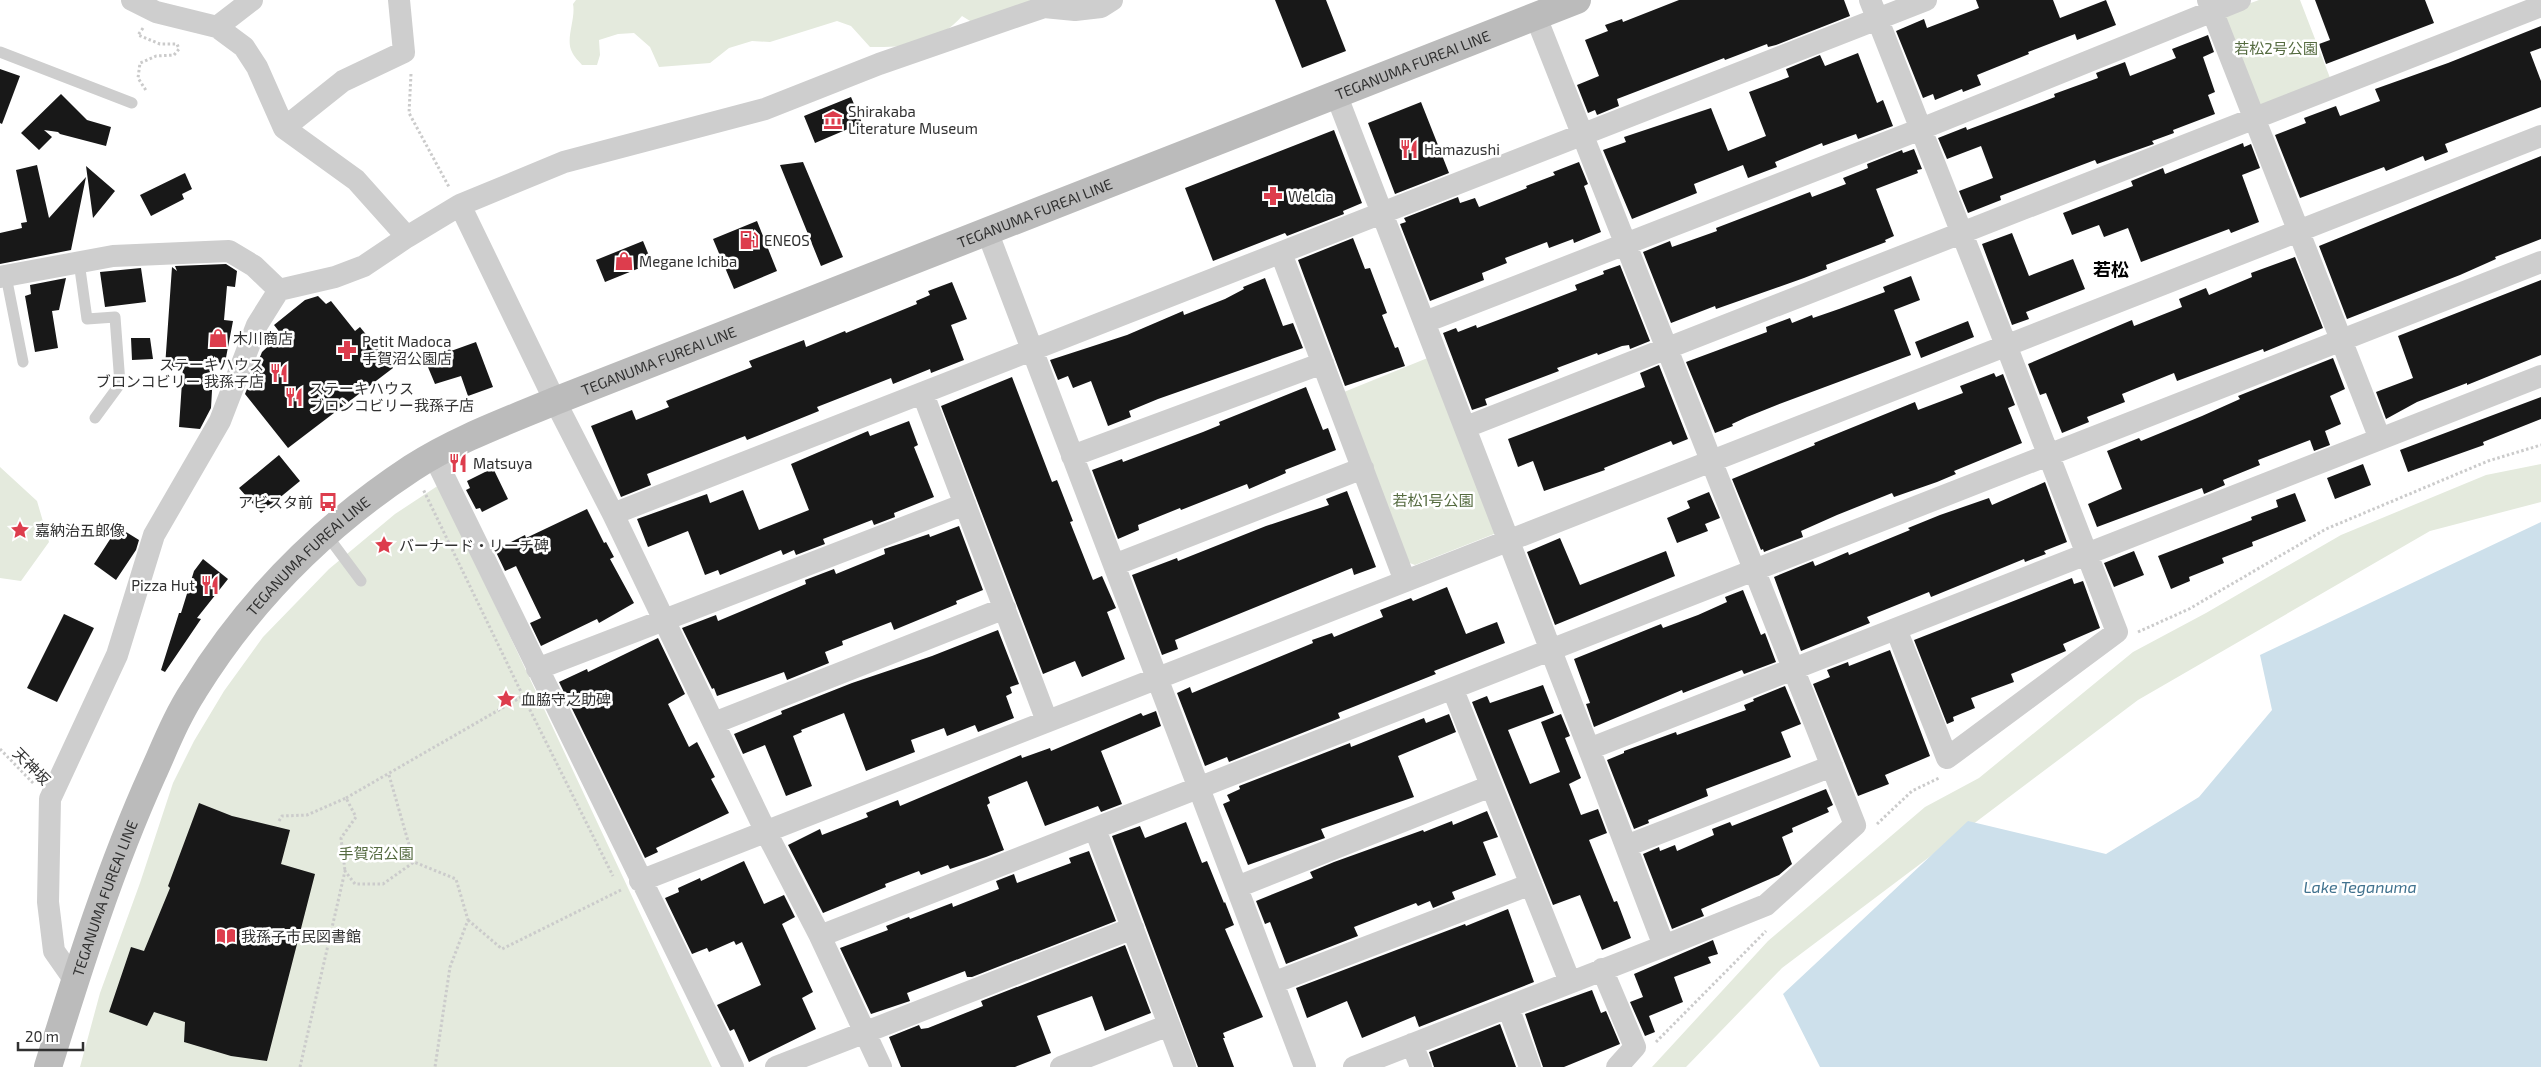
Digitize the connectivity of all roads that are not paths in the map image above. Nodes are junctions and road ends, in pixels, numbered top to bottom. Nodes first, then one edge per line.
1 (132, 0) edge
2 (252, 0) edge
3 (399, 0) edge
4 (1112, 0) edge
5 (1577, 0) edge
6 (1926, 0) edge
7 (2240, 0) edge
8 (2210, 5) edge
9 (2541, 6) edge
10 (1873, 10) edge
11 (1536, 17) junction
12 (217, 27) junction
13 (0, 52) edge
14 (1336, 94) junction
15 (132, 103) dead end
16 (2254, 119) junction
17 (284, 128) junction
18 (1921, 129) junction
19 (1582, 134) junction
20 (2541, 136) edge
21 (460, 205) junction
22 (1383, 213) junction
23 (987, 231) junction
24 (2298, 231) junction
25 (1962, 234) junction
26 (407, 237) junction
27 (1626, 243) junction
28 (1281, 253) junction
29 (79, 262) junction
30 (2541, 262) edge
31 (3, 277) edge
32 (279, 290) junction
33 (1425, 322) junction
34 (2344, 341) junction
35 (2006, 345) junction
36 (1667, 348) junction
37 (1032, 350) junction
38 (23, 362) dead end
39 (1323, 363) junction
40 (2541, 376) edge
41 (923, 394) junction
42 (555, 400) junction
43 (94, 418) dead end
44 (1466, 427) junction
45 (2380, 439) junction
46 (2049, 454) junction
47 (1072, 456) junction
48 (423, 462) junction
49 (1712, 462) junction
50 (1363, 468) junction
51 (965, 504) junction
52 (614, 514) junction
53 (326, 534) junction
54 (1508, 541) junction
55 (2088, 553) junction
56 (1114, 565) junction
57 (1753, 571) junction
58 (361, 581) dead end
59 (1405, 581) junction
60 (1005, 608) junction
61 (664, 620) junction
62 (1896, 629) junction
63 (1551, 651) junction
64 (537, 669) junction
65 (1793, 670) junction
66 (1156, 678) junction
67 (1453, 690) junction
68 (1047, 721) junction
69 (714, 723) junction
70 (1589, 749) junction
71 (1832, 766) junction
72 (1491, 786) junction
73 (1199, 788) junction
74 (1095, 829) junction
75 (765, 830) junction
76 (1626, 846) junction
77 (640, 880) junction
78 (1531, 884) junction
79 (1238, 887) junction
80 (1132, 928) junction
81 (820, 936) junction
82 (1664, 946) junction
83 (1602, 970) junction
84 (75, 981) junction
85 (1570, 982) junction
86 (1273, 983) junction
87 (1508, 1007) junction
88 (1169, 1025) junction
89 (864, 1032) junction
90 (1412, 1044) junction
91 (48, 1067) edge
92 (733, 1067) edge
93 (776, 1067) edge
94 (881, 1067) edge
95 (1061, 1067) edge
96 (1185, 1067) edge
97 (1305, 1067) edge
98 (1354, 1067) edge
99 (1421, 1067) edge
100 (1530, 1067) edge
101 (1617, 1067) edge

1 - 12 street
2 - 12 street
3 - 17 street
4 - 21 street
5 - 11 street, TEGANUMA FUREAI LINE
6 - 10 street
7 - 8 street
8 - 16 street
8 - 18 street
9 - 16 street
10 - 18 street
10 - 19 street
11 - 14 street, TEGANUMA FUREAI LINE
11 - 19 street
12 - 17 street
13 - 15 lane
14 - 22 street
14 - 23 street, TEGANUMA FUREAI LINE
16 - 24 street
16 - 25 street
17 - 26 street
18 - 25 street
18 - 27 street
19 - 22 street
19 - 27 street
20 - 24 street
21 - 26 street
21 - 42 street
22 - 28 street
22 - 33 street
23 - 37 street
23 - 42 street, TEGANUMA FUREAI LINE
24 - 34 street
24 - 35 street
25 - 35 street
25 - 36 street
26 - 32 street
27 - 33 street
27 - 36 street
28 - 37 street
28 - 39 street
29 - 31 street
29 - 32 street
29 - 43 lane
30 - 34 street
31 - 38 lane
32 - 84 street
33 - 44 street
34 - 45 street
34 - 46 street
35 - 46 street
35 - 49 street
36 - 44 street
36 - 49 street
37 - 41 street
37 - 47 street
39 - 47 street
39 - 50 street
40 - 45 street
41 - 51 street
41 - 52 street
42 - 48 street, TEGANUMA FUREAI LINE
42 - 52 street
44 - 54 street
45 - 55 street
46 - 55 street
46 - 57 street
47 - 56 street
48 - 53 street, TEGANUMA FUREAI LINE
48 - 64 street
49 - 54 street
49 - 57 street
50 - 56 street
50 - 59 street
51 - 60 street
51 - 61 street
52 - 61 street
53 - 58 lane
53 - 84 street, TEGANUMA FUREAI LINE
54 - 59 street
54 - 63 street
55 - 62 street
55 - 62 street
56 - 66 street
57 - 63 street
57 - 65 street
59 - 66 street
60 - 68 street
60 - 69 street
61 - 64 street
61 - 69 street
62 - 65 street
63 - 67 street
63 - 70 street
64 - 77 street
65 - 70 street
65 - 71 street
66 - 68 street
66 - 73 street
67 - 72 street
67 - 73 street
68 - 75 street
69 - 75 street
70 - 76 street
71 - 76 street
71 - 82 street
72 - 78 street
72 - 79 street
73 - 74 street
73 - 79 street
74 - 80 street
74 - 81 street
75 - 77 street
75 - 81 street
76 - 82 street
77 - 92 street
78 - 85 street
78 - 86 street
79 - 86 street
80 - 88 street
80 - 89 street
81 - 89 street
82 - 83 street
83 - 85 street
83 - 101 street
84 - 91 street, TEGANUMA FUREAI LINE
85 - 87 street
86 - 97 street
87 - 90 street
87 - 100 street
88 - 95 street
88 - 96 street
89 - 93 street
89 - 94 street
90 - 98 street
90 - 99 street

